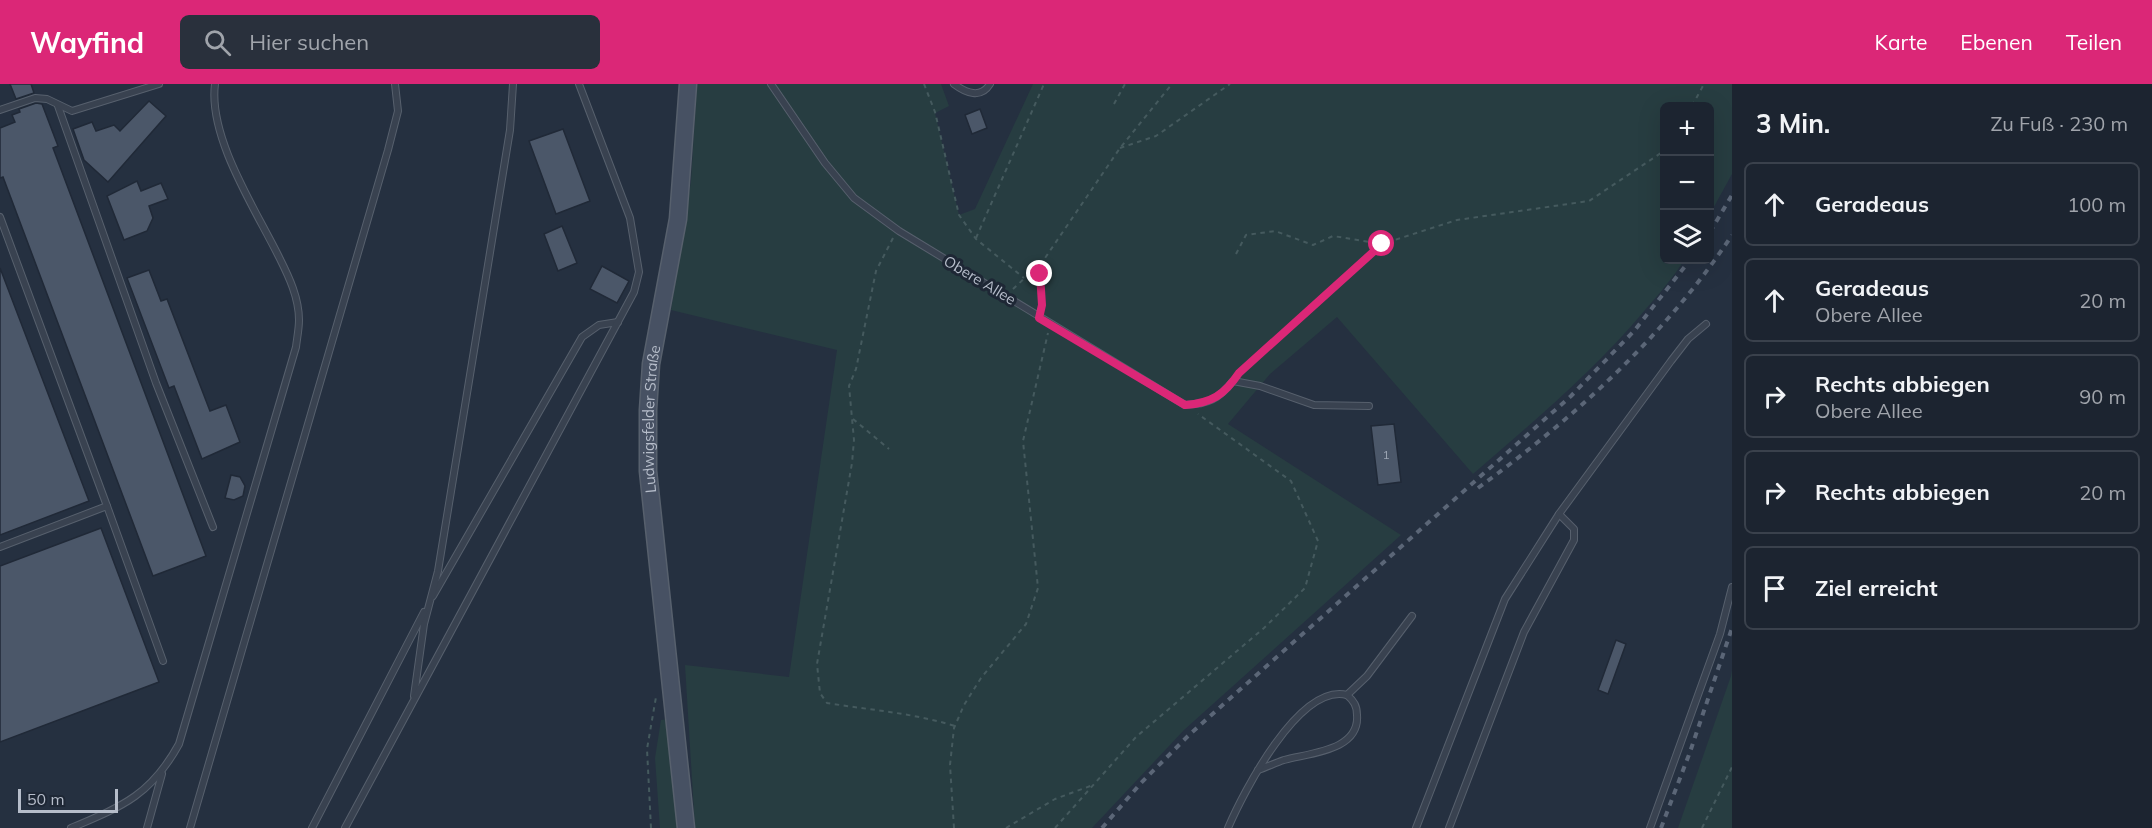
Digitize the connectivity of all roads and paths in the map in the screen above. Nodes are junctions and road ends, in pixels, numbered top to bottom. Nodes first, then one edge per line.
1 (159, 84) edge
2 (215, 84) edge
3 (395, 84) edge
4 (513, 84) edge
5 (579, 84) edge
6 (688, 84) edge
7 (771, 84) edge
8 (924, 84) edge
9 (954, 84) edge
10 (990, 84) edge
11 (1044, 84) edge
12 (1125, 84) edge
13 (1172, 84) edge
14 (1230, 84) edge
15 (1704, 84) edge
16 (1694, 102) edge
17 (1114, 104) dead end
18 (58, 106) junction
19 (0, 110) edge
20 (1120, 148) junction
21 (1660, 154) edge
22 (0, 217) edge
23 (899, 231) junction
24 (976, 239) junction
25 (1382, 244) junction
26 (1236, 254) dead end
27 (1043, 261) junction
28 (1024, 278) junction
29 (1010, 298) junction
30 (1039, 318) junction
31 (618, 322) junction
32 (1050, 324) junction
33 (1706, 324) dead end
34 (1233, 381) junction
35 (1185, 405) junction
36 (1369, 405) dead end
37 (853, 419) junction
38 (889, 449) dead end
39 (108, 506) junction
40 (1558, 514) junction
41 (213, 527) dead end
42 (0, 548) edge
43 (1732, 587) edge
44 (429, 603) junction
45 (1412, 616) dead end
46 (163, 661) dead end
47 (1347, 695) junction
48 (413, 703) junction
49 (955, 726) junction
50 (1732, 767) edge
51 (1257, 771) junction
52 (162, 774) junction
53 (1095, 784) junction
54 (70, 828) edge
55 (147, 828) edge
56 (190, 828) edge
57 (312, 828) edge
58 (345, 828) edge
59 (686, 828) edge
60 (954, 828) edge
61 (1006, 828) edge
62 (1055, 828) edge
63 (1228, 828) edge
64 (1416, 828) edge
65 (1449, 828) edge
66 (1650, 828) edge
67 (1702, 828) edge

1 - 18 lane
2 - 52 lane
3 - 56 lane
4 - 44 lane
5 - 31 lane
6 - 59 street, Ludwigsfelder Straße
7 - 23 lane, Obere Allee
8 - 24 path
9 - 10 lane
11 - 24 path
12 - 17 path
13 - 20 path
14 - 20 path
15 - 16 path
18 - 19 lane
18 - 41 lane
20 - 27 path
21 - 25 path
22 - 39 lane
23 - 29 lane, Obere Allee
23 - 37 path
24 - 28 path
25 - 26 path
25 - 34 path
27 - 28 path
27 - 30 path
28 - 29 path
29 - 30 lane, Obere Allee
30 - 32 lane, Obere Allee
31 - 44 lane
31 - 48 lane
32 - 35 lane, Obere Allee
32 - 49 path
33 - 40 lane
34 - 35 lane
34 - 36 lane
35 - 53 path
37 - 38 path
37 - 49 path
39 - 42 lane
39 - 46 lane
40 - 64 lane
40 - 65 lane
43 - 66 lane
44 - 48 lane
44 - 57 lane
45 - 47 lane
47 - 51 lane
47 - 51 lane
48 - 58 lane
49 - 60 path
50 - 67 path
51 - 63 lane
52 - 54 lane
52 - 55 lane
53 - 61 path
53 - 62 path

